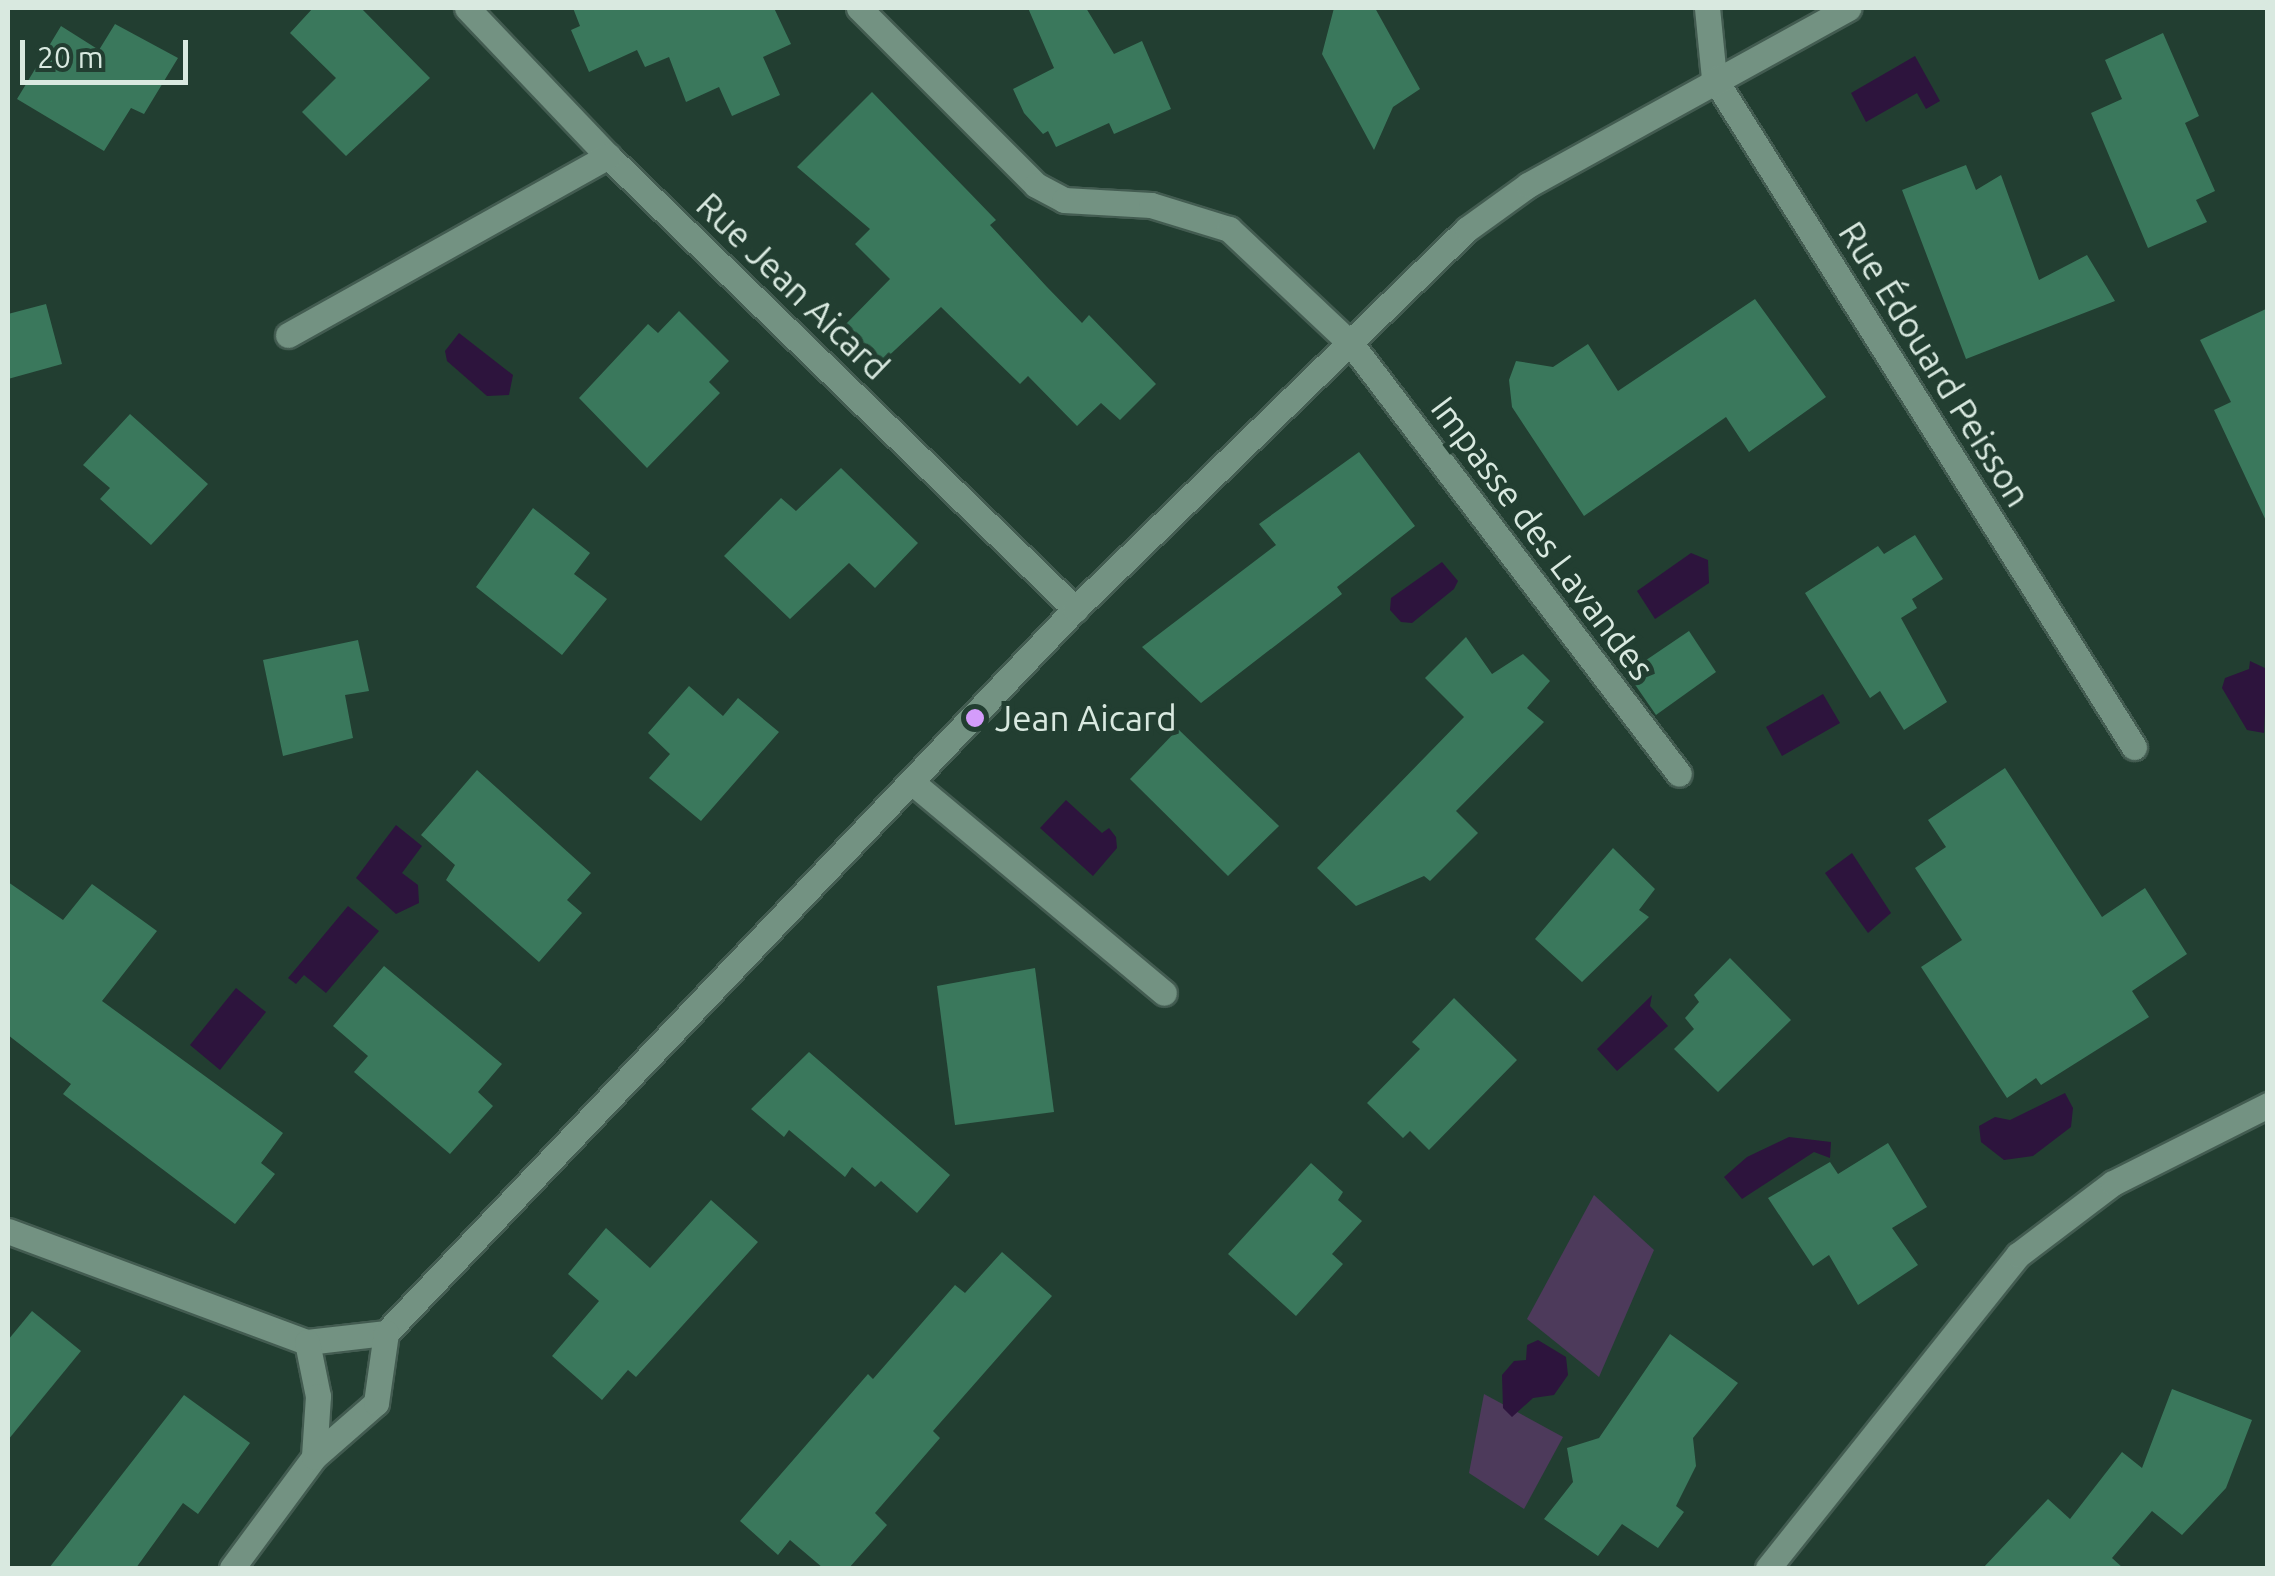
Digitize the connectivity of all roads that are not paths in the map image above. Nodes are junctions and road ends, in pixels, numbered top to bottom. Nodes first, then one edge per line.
1 (467, 8) edge
2 (860, 8) edge
3 (1707, 8) edge
4 (1848, 8) edge
5 (1714, 78) junction
6 (608, 156) junction
7 (288, 335) dead end
8 (1352, 345) junction
9 (1075, 609) junction
10 (2134, 746) dead end
11 (1679, 774) dead end
12 (913, 783) junction
13 (1164, 993) dead end
14 (2268, 1105) edge
15 (8, 1231) edge
16 (386, 1333) junction
17 (307, 1342) junction
18 (314, 1457) junction
19 (232, 1568) edge
20 (1768, 1568) edge

1 - 6 street, Rue Jean Aicard
2 - 8 street, Impasse des Lavandes
3 - 5 street, Rue Édouard Peisson
4 - 5 street
5 - 8 street
5 - 10 street, Rue Édouard Peisson
6 - 7 street
6 - 9 street, Rue Jean Aicard
8 - 9 street
8 - 11 street, Impasse des Lavandes
9 - 12 street
12 - 13 street
12 - 16 street
14 - 20 street
15 - 17 street
16 - 17 street
16 - 18 street
17 - 18 street
18 - 19 street

